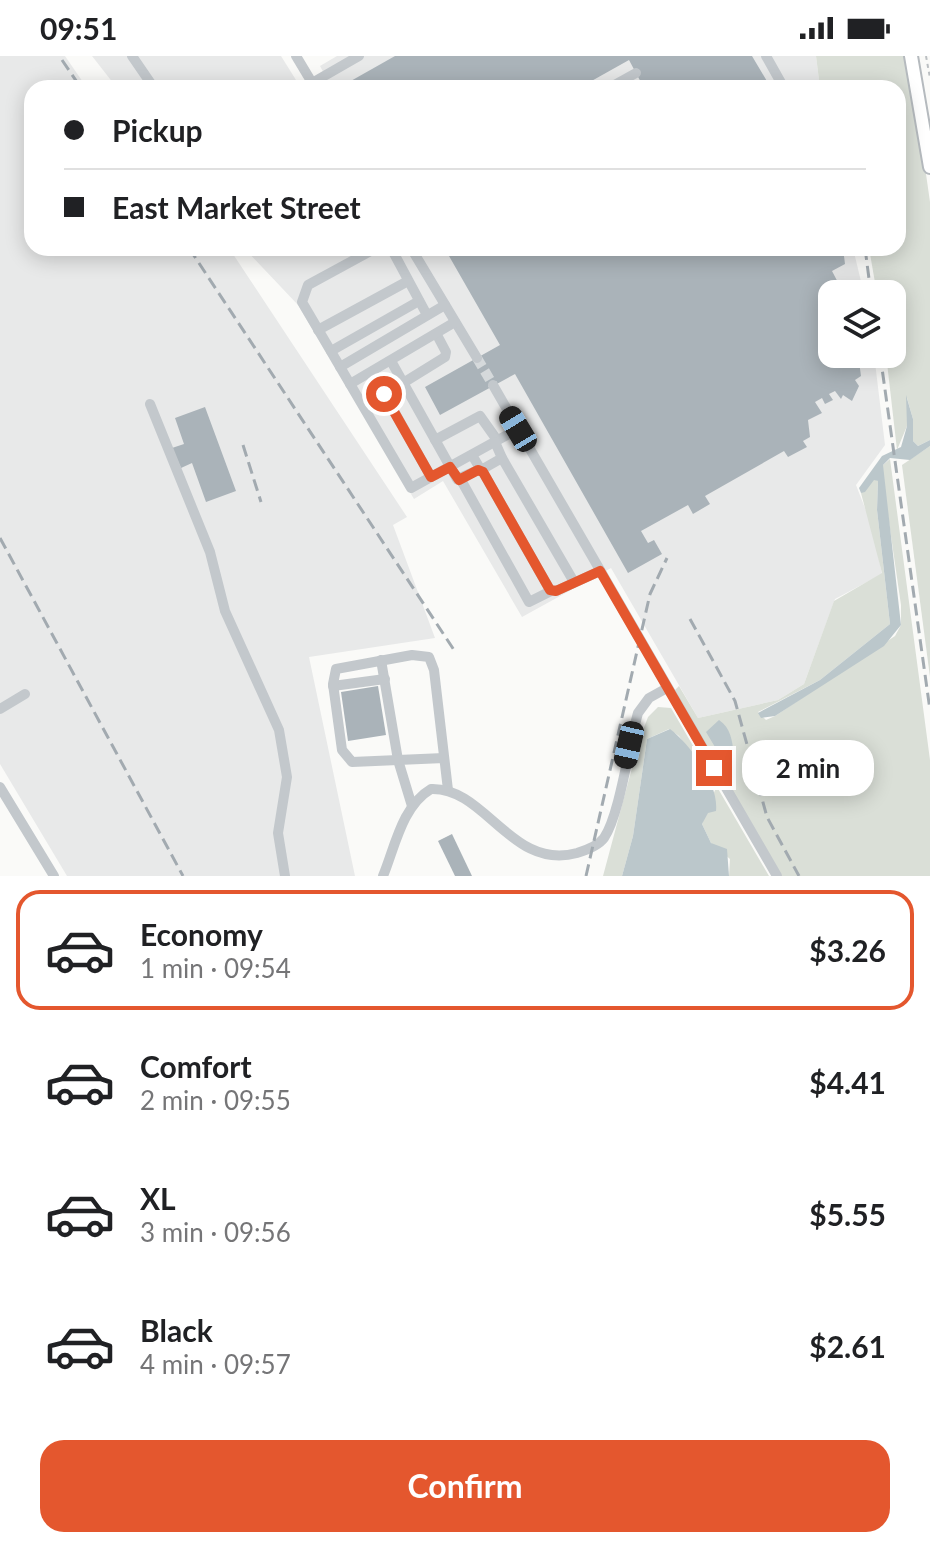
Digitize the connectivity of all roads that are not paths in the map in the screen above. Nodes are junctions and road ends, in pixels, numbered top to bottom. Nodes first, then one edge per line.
1 (132, 56) edge
2 (296, 56) edge
3 (359, 56) edge
4 (766, 56) edge
5 (911, 56) edge
6 (636, 73) dead end
7 (148, 80) edge
8 (311, 80) edge
9 (322, 80) edge
10 (624, 80) edge
11 (780, 80) edge
12 (930, 167) edge
13 (361, 256) edge
14 (395, 256) edge
15 (416, 256) edge
16 (408, 281) junction
17 (419, 301) junction
18 (445, 305) junction
19 (427, 315) junction
20 (455, 322) junction
21 (318, 330) junction
22 (437, 335) junction
23 (331, 351) junction
24 (477, 358) tunnel mouth
25 (391, 361) junction
26 (340, 367) junction
27 (372, 372) junction
28 (403, 383) junction
29 (350, 384) junction
30 (493, 385) tunnel mouth
31 (150, 404) dead end
32 (518, 429) junction
33 (435, 440) junction
34 (496, 441) junction
35 (472, 455) junction
36 (502, 458) junction
37 (450, 467) junction
38 (481, 470) junction
39 (431, 477) junction
40 (461, 480) junction
41 (600, 571) junction
42 (574, 582) junction
43 (551, 591) junction
44 (381, 660) junction
45 (385, 679) junction
46 (333, 686) junction
47 (667, 688) junction
48 (25, 694) dead end
49 (0, 709) edge
50 (444, 758) junction
51 (398, 760) junction
52 (0, 787) edge
53 (448, 790) junction
54 (412, 806) junction
55 (53, 876) edge
56 (285, 876) edge
57 (383, 876) edge
58 (777, 876) edge

1 - 7 street
2 - 8 street
3 - 9 street
4 - 11 street
5 - 12 main road
6 - 10 street
13 - 21 street
14 - 16 street
15 - 18 street
16 - 17 street
16 - 21 street
17 - 19 street
17 - 23 street
18 - 19 street
18 - 20 street
19 - 26 street
20 - 22 street
20 - 24 street
21 - 23 street
22 - 25 street
22 - 28 street
23 - 26 street
25 - 27 street
25 - 28 street
26 - 29 street
27 - 29 street
27 - 39 street
28 - 33 street
29 - 39 street
30 - 32 street
31 - 56 street
32 - 34 street
32 - 41 street
33 - 34 street
33 - 37 street
34 - 35 street
34 - 36 street
35 - 37 street
35 - 38 street
36 - 38 street
36 - 42 street
37 - 39 street
37 - 40 street
38 - 40 street
38 - 43 street
40 - 43 street
41 - 42 street
41 - 47 street
42 - 43 street
44 - 45 street
44 - 46 street
44 - 50 street
45 - 46 street
45 - 51 street
46 - 51 street
47 - 53 street
47 - 58 street
48 - 49 street
50 - 51 street
50 - 53 street
51 - 54 street
52 - 55 street
53 - 54 street
54 - 57 street

